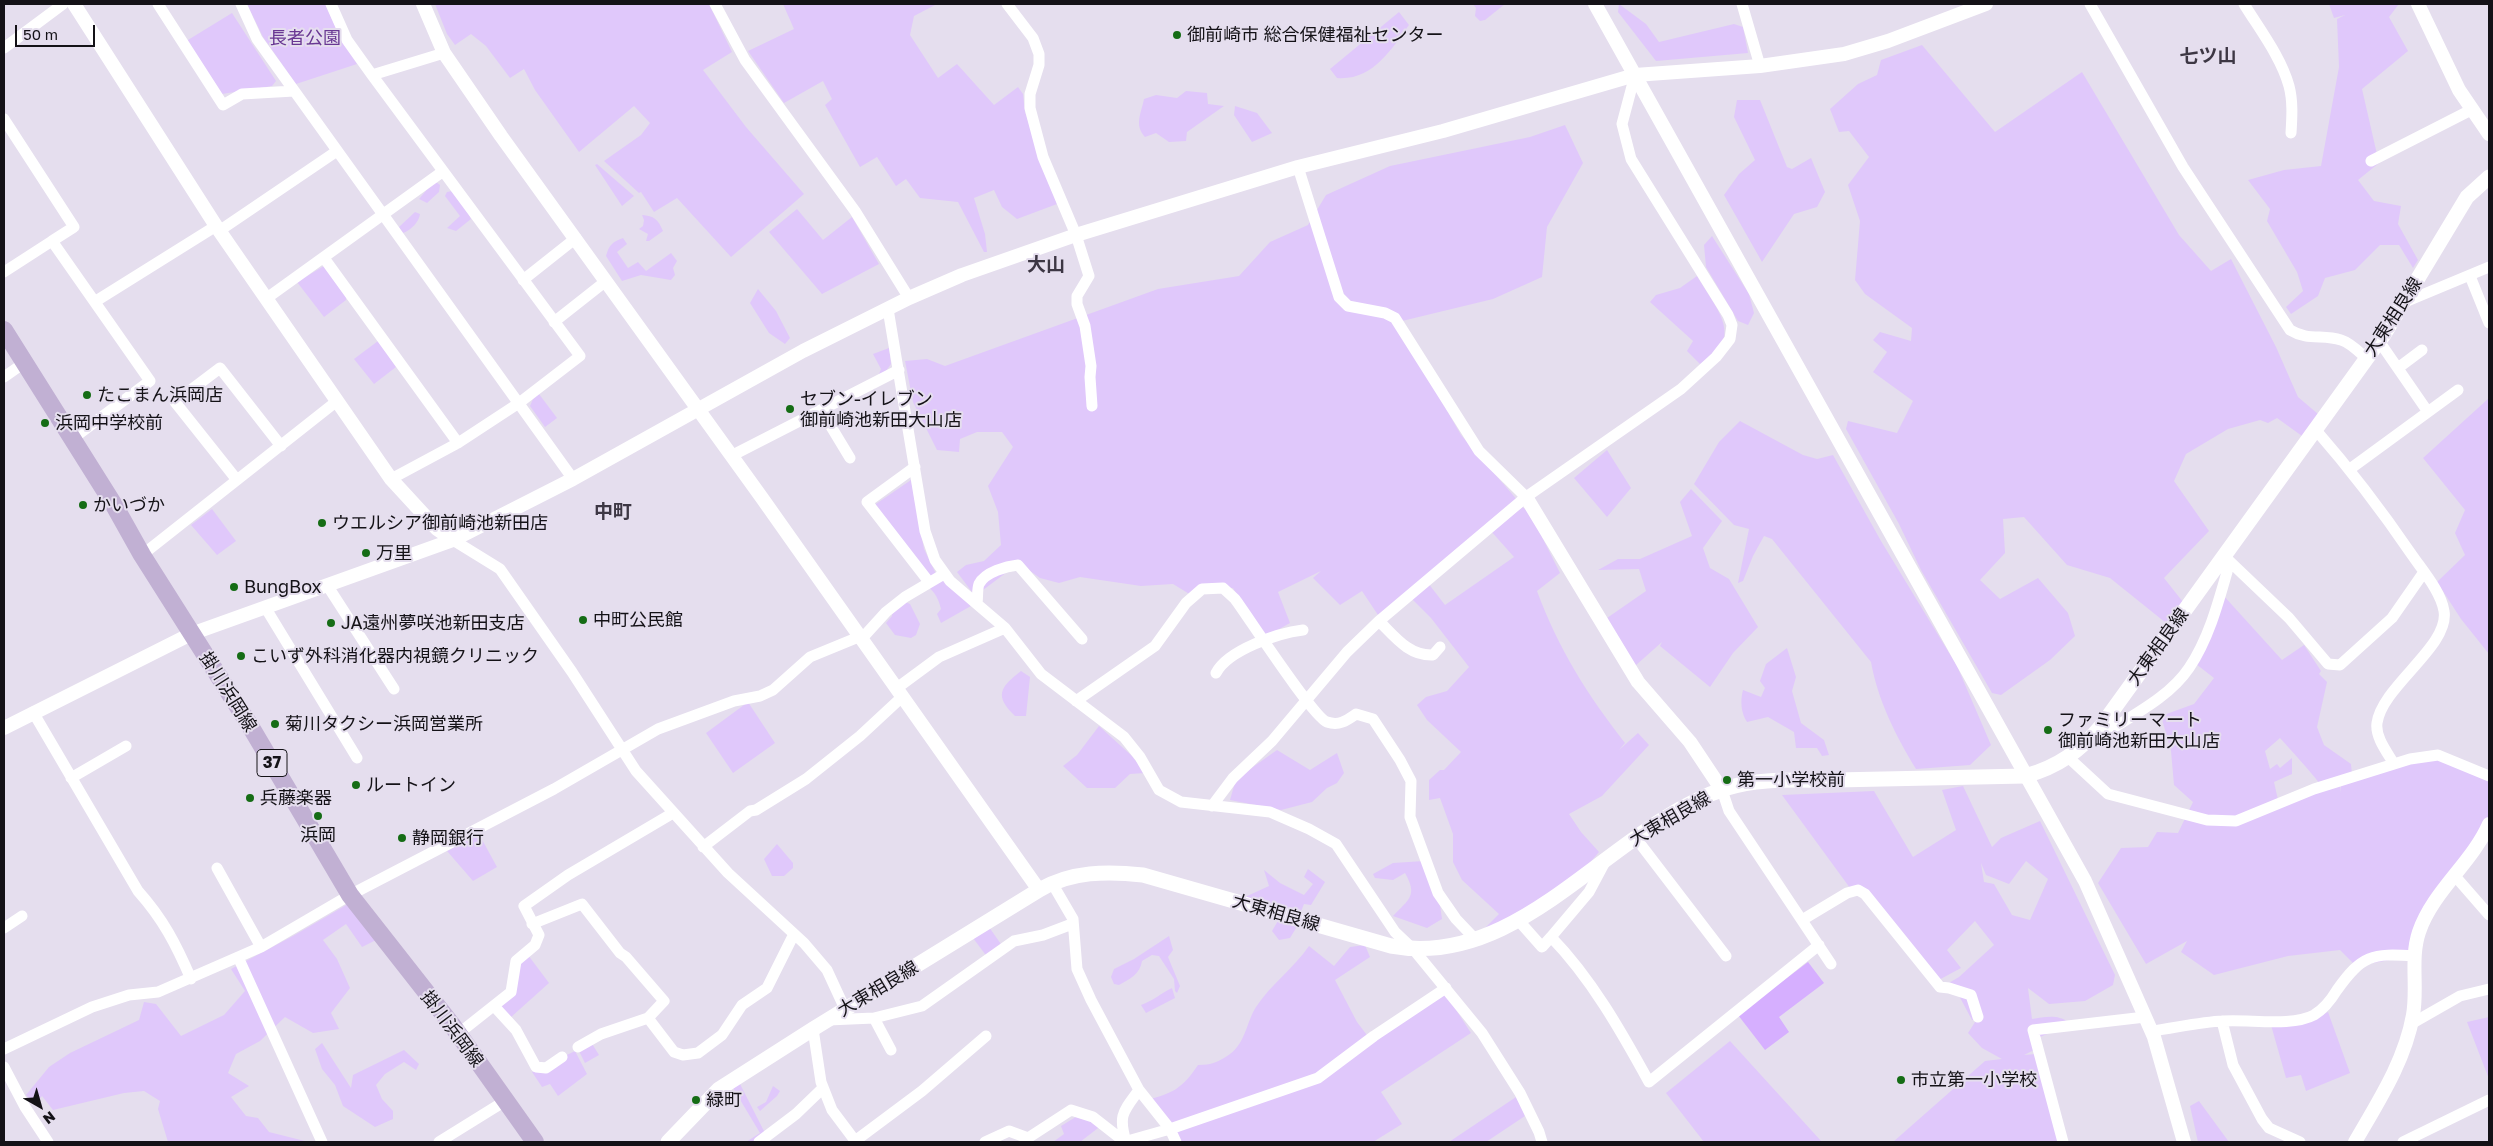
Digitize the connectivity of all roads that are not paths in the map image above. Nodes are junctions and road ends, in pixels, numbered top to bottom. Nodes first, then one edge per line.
1 (63, 4) edge
2 (74, 4) edge
3 (158, 4) edge
4 (241, 4) edge
5 (331, 4) edge
6 (423, 4) edge
7 (715, 4) edge
8 (1007, 4) edge
9 (1595, 4) edge
10 (1742, 4) edge
11 (1986, 4) edge
12 (2090, 4) edge
13 (2244, 4) edge
14 (2418, 4) edge
15 (4, 48) edge
16 (444, 53) junction
17 (1760, 66) junction
18 (372, 75) junction
19 (1635, 76) junction
20 (294, 91) junction
21 (2471, 110) junction
22 (4, 119) edge
23 (2290, 133) dead end
24 (2489, 134) edge
25 (337, 151) junction
26 (2371, 161) dead end
27 (1298, 167) junction
28 (442, 172) junction
29 (2489, 177) edge
30 (384, 215) junction
31 (217, 228) junction
32 (1076, 235) junction
33 (576, 238) junction
34 (52, 241) junction
35 (324, 258) junction
36 (2489, 267) edge
37 (4, 272) edge
38 (2470, 276) junction
39 (523, 280) junction
40 (606, 281) junction
41 (267, 298) junction
42 (909, 298) junction
43 (96, 301) junction
44 (2405, 302) junction
45 (888, 309) junction
46 (554, 322) junction
47 (2489, 323) edge
48 (4, 330) edge
49 (2380, 341) junction
50 (2422, 350) dead end
51 (2367, 359) junction
52 (24, 363) junction
53 (2398, 368) junction
54 (899, 370) junction
55 (4, 377) edge
56 (2458, 390) dead end
57 (337, 402) junction
58 (519, 403) junction
59 (1092, 406) dead end
60 (698, 410) junction
61 (821, 410) junction
62 (2428, 412) junction
63 (2315, 429) junction
64 (72, 439) junction
65 (458, 443) junction
66 (281, 446) junction
67 (731, 456) junction
68 (850, 458) dead end
69 (915, 468) junction
70 (2350, 469) junction
71 (391, 479) junction
72 (574, 479) junction
73 (237, 480) junction
74 (1526, 497) junction
75 (453, 540) junction
76 (142, 555) junction
77 (2221, 560) junction
78 (2424, 572) junction
79 (944, 574) junction
80 (929, 582) junction
81 (327, 585) junction
82 (977, 604) junction
83 (265, 607) junction
84 (1379, 621) junction
85 (1004, 628) junction
86 (1303, 630) dead end
87 (191, 634) junction
88 (859, 636) junction
89 (1082, 640) dead end
90 (1265, 641) junction
91 (1440, 648) dead end
92 (1216, 673) dead end
93 (394, 689) dead end
94 (900, 692) junction
95 (1306, 700) junction
96 (1076, 701) junction
97 (33, 712) junction
98 (2102, 725) junction
99 (4, 728) edge
100 (126, 746) dead end
101 (621, 751) junction
102 (357, 758) dead end
103 (2069, 758) junction
104 (2394, 764) junction
105 (2025, 776) junction
106 (2489, 776) edge
107 (72, 778) junction
108 (1722, 790) junction
109 (1212, 806) junction
110 (673, 813) junction
111 (2489, 824) edge
112 (1635, 838) junction
113 (703, 847) junction
114 (1608, 857) junction
115 (217, 868) dead end
116 (2455, 876) junction
117 (1046, 886) junction
118 (350, 895) junction
119 (2489, 915) edge
120 (22, 916) dead end
121 (1802, 920) junction
122 (1519, 921) junction
123 (532, 924) junction
124 (1072, 924) junction
125 (4, 928) edge
126 (794, 934) junction
127 (1551, 937) junction
128 (1476, 940) junction
129 (1819, 945) junction
130 (261, 947) junction
131 (1414, 950) junction
132 (1726, 956) dead end
133 (2414, 956) junction
134 (238, 957) junction
135 (1831, 964) dead end
136 (191, 979) junction
137 (1446, 988) junction
138 (2489, 989) edge
139 (494, 1006) junction
140 (845, 1009) junction
141 (1978, 1017) dead end
142 (2146, 1017) junction
143 (648, 1018) junction
144 (874, 1018) junction
145 (828, 1020) junction
146 (2222, 1021) junction
147 (2411, 1024) junction
148 (813, 1029) junction
149 (2152, 1031) junction
150 (458, 1034) junction
151 (986, 1036) dead end
152 (578, 1047) dead end
153 (4, 1049) edge
154 (891, 1050) dead end
155 (562, 1057) dead end
156 (4, 1067) edge
157 (823, 1088) junction
158 (1139, 1090) junction
159 (2489, 1100) edge
160 (505, 1101) junction
161 (1170, 1129) junction
162 (673, 1140) edge
163 (48, 1142) edge
164 (322, 1142) edge
165 (439, 1142) edge
166 (535, 1142) edge
167 (759, 1142) edge
168 (856, 1142) edge
169 (985, 1142) edge
170 (1125, 1142) edge
171 (1176, 1142) edge
172 (1542, 1142) edge
173 (2063, 1142) edge
174 (2184, 1142) edge
175 (2300, 1142) edge
176 (2355, 1142) edge
177 (2402, 1142) edge

1 - 15 street
2 - 31 street
3 - 20 street
4 - 20 street
5 - 18 street
6 - 16 street
7 - 42 street
8 - 32 street
9 - 19 street
10 - 17 street
11 - 17 street
12 - 51 street
13 - 23 street
14 - 21 street
16 - 18 street
16 - 33 street
17 - 19 street
18 - 28 street
19 - 27 street
19 - 74 street
19 - 105 street
20 - 25 street
21 - 24 street
21 - 26 street
22 - 34 street
25 - 30 street
25 - 31 street
27 - 32 street
27 - 74 street
28 - 30 street
28 - 39 street
29 - 44 main road, 大東相良線
30 - 35 street
30 - 58 street
31 - 41 street
31 - 43 street
32 - 42 street
32 - 59 street
33 - 39 street
33 - 40 street
34 - 37 street
34 - 43 street
35 - 41 street
35 - 65 street
36 - 38 street
38 - 44 street
38 - 47 street
39 - 46 street
40 - 46 street
40 - 60 street
41 - 57 street
42 - 45 street
43 - 64 street
44 - 49 main road, 大東相良線
45 - 54 street
45 - 60 street
46 - 58 street
48 - 52 main road, 掛川浜岡線 / 37
49 - 51 main road, 大東相良線
49 - 53 street
50 - 53 street
51 - 63 main road, 大東相良線
52 - 55 street
52 - 64 main road, 掛川浜岡線 / 37
53 - 62 street
54 - 61 street
54 - 69 street
56 - 62 street
57 - 66 street
57 - 71 street
58 - 65 street
58 - 72 street
60 - 67 street
60 - 72 street
61 - 67 street
61 - 68 street
62 - 70 street
63 - 70 street
63 - 77 main road, 大東相良線
64 - 76 main road, 掛川浜岡線 / 37
65 - 71 street
66 - 73 street
66 - 73 street
67 - 88 street
69 - 79 street
69 - 80 street
70 - 78 street
71 - 75 street
72 - 75 street
73 - 76 street
74 - 84 street
74 - 108 street
75 - 81 street
75 - 101 street
76 - 87 main road, 掛川浜岡線 / 37
77 - 78 street
77 - 98 main road, 大東相良線
77 - 98 street
78 - 104 street
79 - 80 street
79 - 82 street
80 - 88 street
81 - 83 street
81 - 93 street
82 - 85 street
82 - 89 street
83 - 87 street
83 - 102 street
84 - 91 street
84 - 95 street
85 - 94 street
85 - 96 street
86 - 90 street
87 - 97 street
87 - 118 main road, 掛川浜岡線 / 37
88 - 94 street
88 - 101 street
90 - 92 street
90 - 95 street
90 - 96 street
94 - 113 street
94 - 117 street
95 - 109 street
95 - 128 street
96 - 109 street
97 - 99 street
97 - 107 street
98 - 103 main road, 大東相良線
100 - 107 street
101 - 110 street
101 - 118 street
103 - 104 street
103 - 105 main road, 大東相良線
104 - 106 street
105 - 108 main road, 大東相良線
105 - 142 street
107 - 136 street
108 - 112 main road, 大東相良線
108 - 121 street
109 - 131 street
110 - 113 street
110 - 123 street
111 - 116 street
112 - 114 main road, 大東相良線
112 - 132 street
113 - 126 street
114 - 122 main road, 大東相良線
114 - 127 street
115 - 130 street
116 - 119 street
116 - 133 street
117 - 124 street
117 - 131 main road, 大東相良線
117 - 140 main road, 大東相良線
118 - 130 street
118 - 150 main road, 掛川浜岡線 / 37
120 - 125 street
121 - 129 street
121 - 141 street
122 - 127 street
122 - 128 main road, 大東相良線
123 - 139 street
123 - 143 street
124 - 144 street
124 - 158 street
126 - 140 street
126 - 143 street
127 - 129 street
128 - 131 main road, 大東相良線
129 - 135 street
130 - 134 street
131 - 137 street
133 - 146 street
133 - 147 street
134 - 136 street
134 - 164 street
136 - 153 street
137 - 161 street
137 - 172 street
138 - 147 street
139 - 150 street
139 - 155 street
140 - 145 main road, 大東相良線
142 - 149 street
142 - 173 street
143 - 152 street
144 - 145 street
144 - 154 street
145 - 148 main road, 大東相良線
146 - 149 street
146 - 175 street
147 - 176 street
148 - 157 street
148 - 162 main road, 大東相良線
149 - 174 street
150 - 160 main road, 掛川浜岡線 / 37
151 - 168 street
156 - 163 street
157 - 167 street
157 - 168 street
158 - 161 street
158 - 170 street
159 - 177 street
160 - 165 street
160 - 166 main road, 掛川浜岡線 / 37
161 - 170 street
161 - 171 street
169 - 170 street

